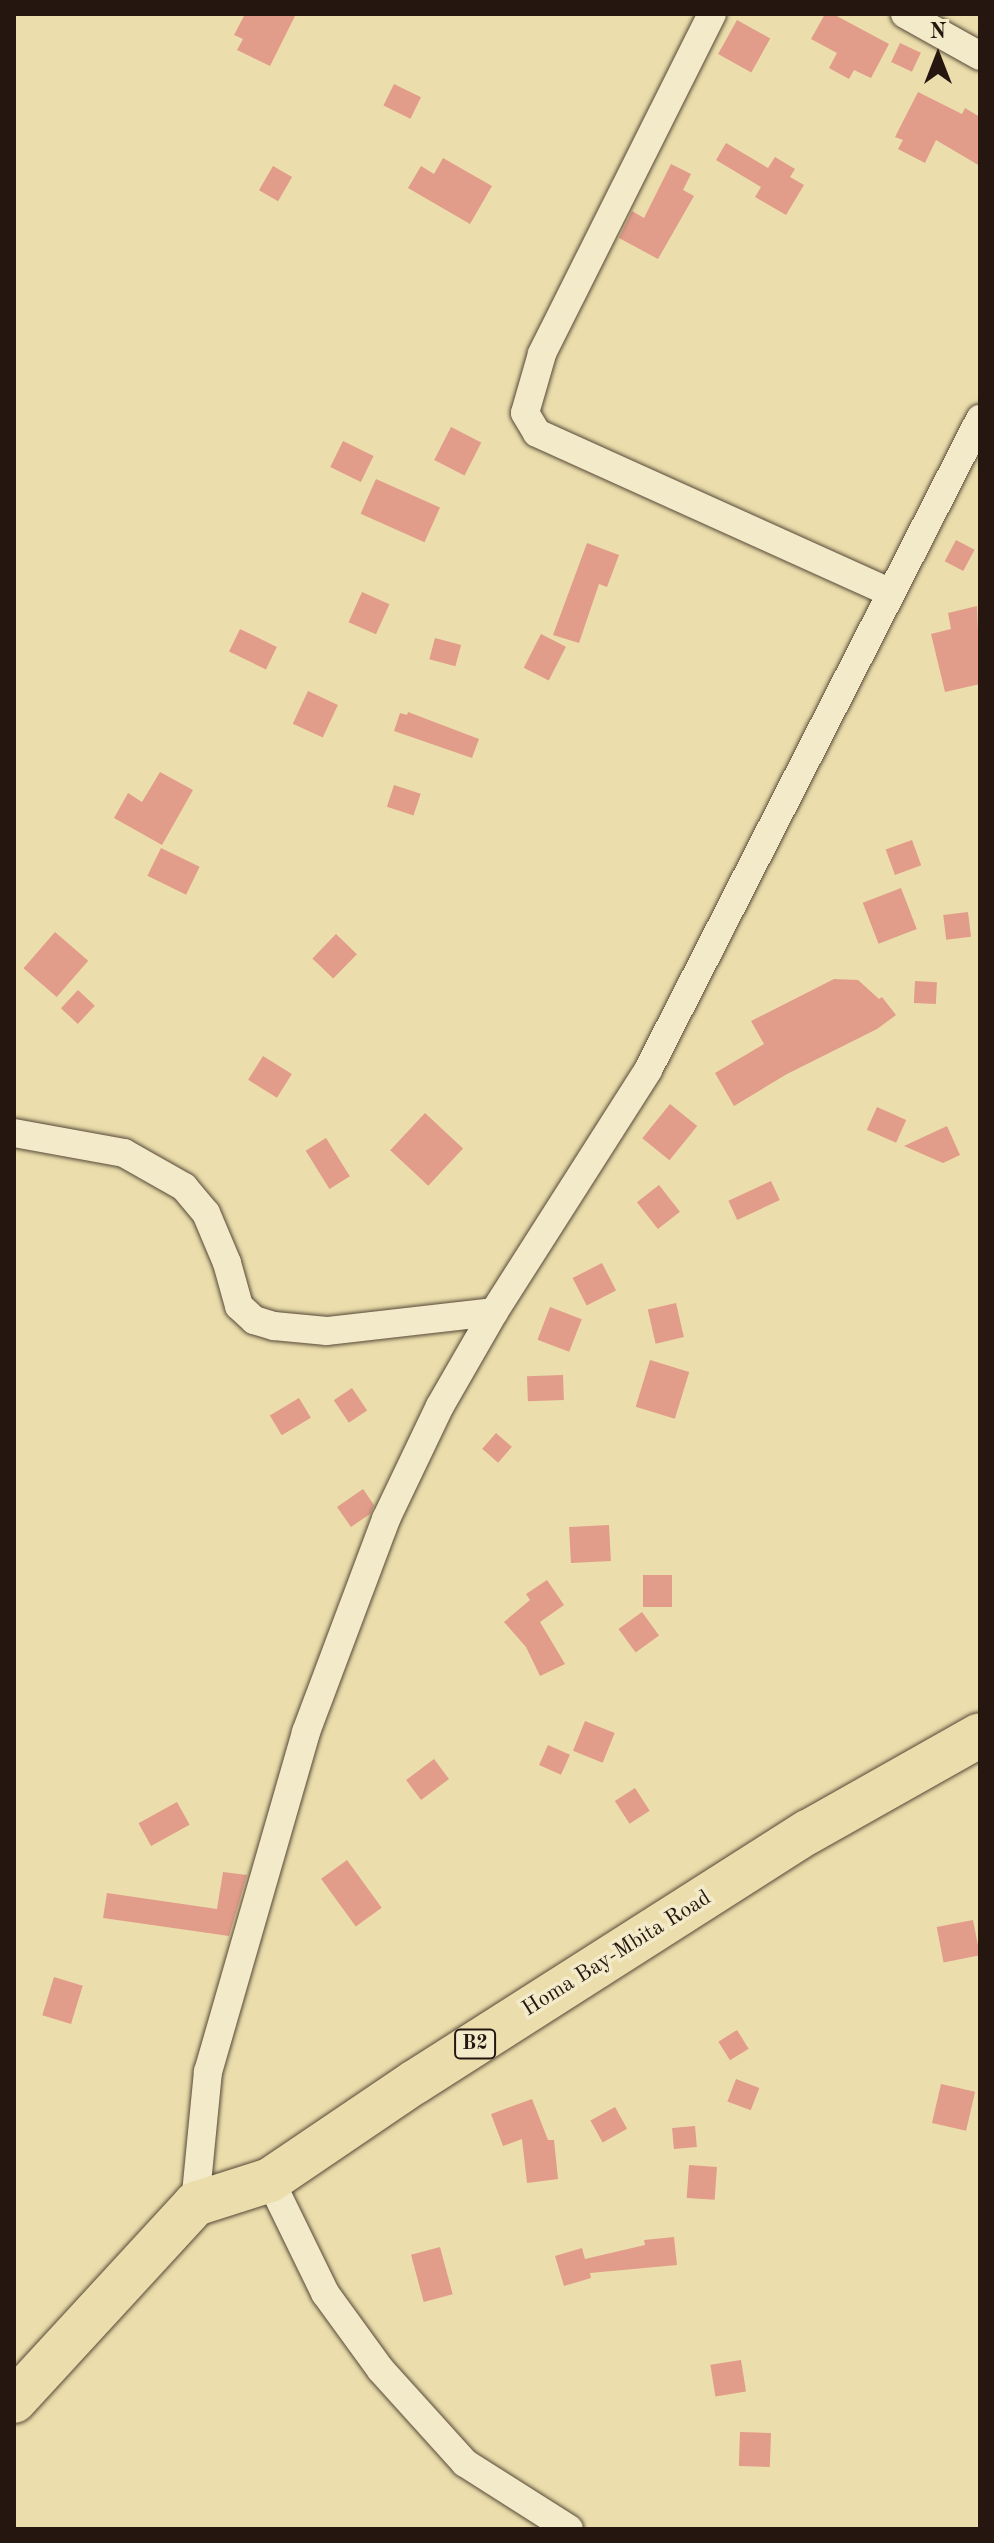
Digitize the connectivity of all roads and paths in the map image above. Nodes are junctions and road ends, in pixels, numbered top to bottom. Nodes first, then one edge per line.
1 (712, 14) edge
2 (905, 14) edge
3 (980, 56) edge
4 (980, 419) edge
5 (891, 593) junction
6 (14, 1133) edge
7 (494, 1312) junction
8 (980, 1735) edge
9 (270, 2180) junction
10 (195, 2204) junction
11 (14, 2401) edge
12 (569, 2529) edge

1 - 5 street
2 - 3 street
4 - 5 street
5 - 7 street
6 - 7 street
7 - 10 street
8 - 9 highway, Homa Bay-Mbita Road / B2
9 - 10 highway, Homa Bay-Mbita Road / B2
9 - 12 street
10 - 11 highway, Homa Bay-Mbita Road / B2

